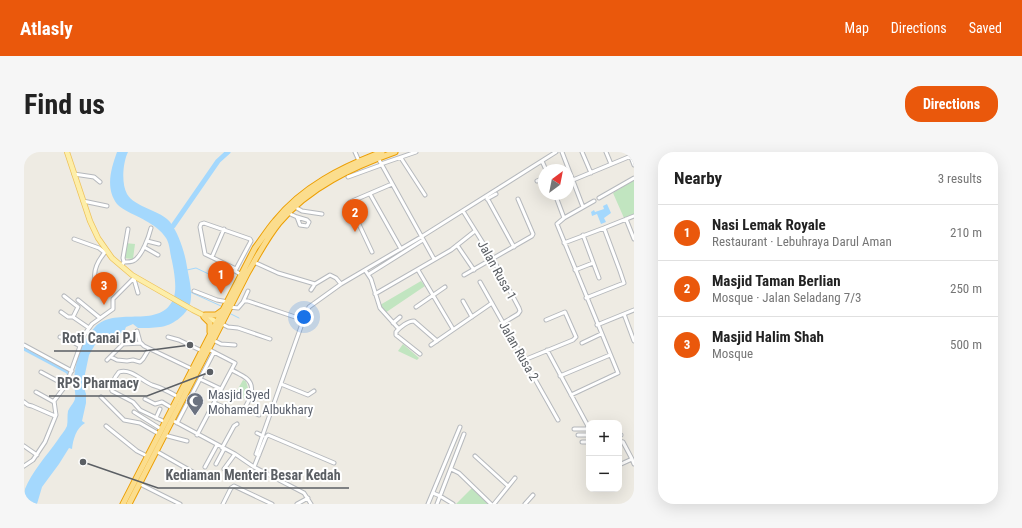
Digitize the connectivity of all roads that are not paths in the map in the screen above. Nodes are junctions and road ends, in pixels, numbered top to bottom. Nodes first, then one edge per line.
1 (66, 152) edge
2 (354, 152) edge
3 (382, 152) edge
4 (395, 152) edge
5 (416, 152) edge
6 (556, 152) edge
7 (562, 152) edge
8 (582, 152) edge
9 (606, 152) edge
10 (629, 152) edge
11 (368, 154) edge
12 (631, 156) junction
13 (378, 158) junction
14 (401, 158) junction
15 (359, 161) junction
16 (542, 161) junction
17 (381, 164) junction
18 (543, 164) edge
19 (567, 164) edge
20 (611, 164) junction
21 (634, 165) edge
22 (591, 173) junction
23 (74, 174) junction
24 (348, 177) dead end
25 (634, 178) edge
26 (574, 180) edge
27 (100, 182) dead end
28 (574, 183) edge
29 (392, 184) junction
30 (370, 194) junction
31 (496, 194) dead end
32 (425, 195) dead end
33 (487, 198) junction
34 (599, 198) dead end
35 (518, 199) dead end
36 (557, 200) edge
37 (82, 201) junction
38 (594, 201) dead end
39 (107, 206) dead end
40 (295, 207) junction
41 (583, 207) junction
42 (463, 211) junction
43 (288, 213) junction
44 (322, 214) dead end
45 (634, 216) edge
46 (297, 217) dead end
47 (564, 218) junction
48 (626, 219) junction
49 (151, 228) dead end
50 (604, 228) junction
51 (128, 229) dead end
52 (224, 230) junction
53 (475, 231) junction
54 (583, 236) junction
55 (422, 238) junction
56 (74, 239) dead end
57 (634, 239) edge
58 (147, 241) junction
59 (564, 243) junction
60 (159, 244) dead end
61 (457, 245) junction
62 (514, 247) junction
63 (144, 248) junction
64 (401, 248) junction
65 (105, 252) junction
66 (372, 252) dead end
67 (158, 255) dead end
68 (212, 257) junction
69 (434, 259) junction
70 (493, 259) junction
71 (254, 262) junction
72 (593, 263) junction
73 (122, 264) junction
74 (236, 269) junction
75 (365, 270) junction
76 (418, 270) junction
77 (474, 270) junction
78 (575, 270) junction
79 (243, 272) junction
80 (369, 274) junction
81 (464, 275) dead end
82 (134, 278) junction
83 (599, 278) dead end
84 (480, 282) dead end
85 (315, 284) junction
86 (341, 284) junction
87 (445, 287) dead end
88 (106, 290) dead end
89 (311, 290) dead end
90 (194, 291) dead end
91 (248, 291) dead end
92 (138, 293) dead end
93 (375, 294) junction
94 (433, 295) junction
95 (64, 296) dead end
96 (586, 298) junction
97 (78, 300) dead end
98 (243, 302) junction
99 (463, 302) dead end
100 (492, 303) junction
101 (228, 306) junction
102 (416, 307) dead end
103 (634, 310) edge
104 (61, 312) dead end
105 (624, 314) junction
106 (205, 316) junction
107 (472, 316) junction
108 (73, 317) junction
109 (400, 317) dead end
110 (100, 318) junction
111 (301, 319) dead end
112 (546, 320) dead end
113 (393, 323) junction
114 (503, 323) junction
115 (219, 324) junction
116 (597, 325) junction
117 (89, 328) junction
118 (398, 328) junction
119 (454, 329) junction
120 (138, 331) dead end
121 (602, 334) junction
122 (633, 335) edge
123 (60, 337) dead end
124 (168, 337) dead end
125 (270, 339) dead end
126 (210, 340) junction
127 (437, 340) junction
128 (634, 341) edge
129 (141, 343) junction
130 (582, 343) dead end
131 (24, 345) edge
132 (235, 345) dead end
133 (431, 345) dead end
134 (80, 346) junction
135 (149, 349) junction
136 (208, 349) junction
137 (547, 350) junction
138 (202, 351) junction
139 (214, 352) junction
140 (420, 354) dead end
141 (610, 355) junction
142 (111, 357) junction
143 (107, 360) dead end
144 (524, 360) junction
145 (192, 369) junction
146 (232, 370) junction
147 (72, 371) junction
148 (41, 372) dead end
149 (560, 376) junction
150 (200, 379) junction
151 (281, 384) junction
152 (65, 385) junction
153 (221, 389) junction
154 (314, 391) dead end
155 (36, 392) dead end
156 (571, 395) junction
157 (101, 397) dead end
158 (178, 397) junction
159 (145, 399) dead end
160 (24, 402) edge
161 (54, 402) junction
162 (214, 403) junction
163 (172, 408) junction
164 (244, 408) junction
165 (160, 409) dead end
166 (134, 412) dead end
167 (259, 415) dead end
168 (55, 416) junction
169 (156, 418) junction
170 (558, 420) dead end
171 (174, 421) junction
172 (164, 422) junction
173 (586, 423) edge
174 (236, 424) dead end
175 (106, 426) dead end
176 (460, 428) dead end
177 (574, 429) dead end
178 (586, 429) edge
179 (161, 432) junction
180 (257, 433) dead end
181 (464, 434) dead end
182 (197, 435) junction
183 (578, 435) dead end
184 (586, 435) edge
185 (263, 436) junction
186 (187, 441) dead end
187 (582, 442) dead end
188 (586, 442) edge
189 (622, 442) edge
190 (217, 445) junction
191 (24, 446) edge
192 (223, 448) junction
193 (156, 451) junction
194 (235, 454) junction
195 (36, 455) junction
196 (259, 455) junction
197 (147, 456) junction
198 (475, 456) dead end
199 (632, 459) junction
200 (334, 462) dead end
201 (216, 464) dead end
202 (622, 464) edge
203 (634, 464) edge
204 (24, 466) edge
205 (253, 466) junction
206 (205, 467) dead end
207 (224, 468) dead end
208 (451, 469) junction
209 (515, 478) dead end
210 (205, 479) dead end
211 (140, 484) junction
212 (508, 486) junction
213 (433, 493) junction
214 (533, 495) dead end
215 (440, 496) junction
216 (308, 498) junction
217 (123, 504) edge
218 (129, 504) edge
219 (180, 504) edge
220 (223, 504) edge
221 (272, 504) edge
222 (298, 504) edge
223 (311, 504) edge
224 (428, 504) edge
225 (437, 504) edge
226 (453, 504) edge
227 (493, 504) edge
228 (525, 504) edge

1 - 23 main road
2 - 15 street
3 - 11 highway
4 - 13 highway
5 - 14 street
6 - 16 street
7 - 19 street
8 - 22 street
9 - 20 street
10 - 12 street
11 - 15 highway
12 - 20 street
12 - 21 street
13 - 17 street
13 - 40 highway
14 - 17 street
14 - 32 street
15 - 79 highway
16 - 18 street
16 - 33 street
17 - 24 street
17 - 29 street
20 - 22 street
22 - 26 street
23 - 27 street
23 - 37 main road
25 - 34 street
28 - 41 street
29 - 30 street
29 - 55 street
30 - 64 street
30 - 66 street
31 - 33 street
33 - 42 street
33 - 62 street
35 - 62 street
36 - 47 street
37 - 39 street
37 - 65 main road
38 - 41 street
40 - 43 highway
40 - 44 street
41 - 47 street
42 - 53 street, Jalan Rusa 1
42 - 55 street
43 - 46 street
43 - 71 highway
45 - 48 street
47 - 59 street
48 - 50 street
48 - 57 street
49 - 58 street
50 - 54 street
50 - 96 street
51 - 73 street
52 - 68 street
52 - 68 street
52 - 74 street
53 - 61 street
53 - 70 street, Jalan Rusa 1
54 - 59 street
54 - 72 street
55 - 64 street
55 - 69 street
55 - 80 street
56 - 65 street
58 - 60 street
58 - 63 street
59 - 78 street
61 - 69 street
61 - 77 street
62 - 70 street
63 - 67 street
63 - 73 street
64 - 75 street
65 - 73 main road
65 - 88 street
68 - 74 street
69 - 76 street
70 - 77 street
70 - 114 street, Jalan Rusa 1
71 - 85 street
71 - 101 highway
72 - 78 street
72 - 83 street
73 - 82 main road
74 - 79 street
75 - 80 street
75 - 86 street
76 - 93 street
76 - 94 street
77 - 81 street
78 - 96 street
79 - 101 highway
80 - 93 street
82 - 92 street
82 - 106 main road
82 - 110 street
84 - 100 street, Jalan Rusa 2
85 - 86 street
85 - 89 street
86 - 151 street
87 - 94 street
90 - 101 street
91 - 98 street
93 - 113 street
94 - 102 street
94 - 119 street
95 - 108 street
96 - 116 street
97 - 110 street
98 - 101 street
98 - 111 street
99 - 107 street
100 - 107 street
100 - 114 street, Jalan Rusa 2
101 - 106 highway
101 - 115 highway
103 - 105 street
104 - 108 street
105 - 116 street
105 - 122 street
106 - 115 main road
106 - 126 highway
107 - 119 street
108 - 117 street
109 - 113 street
110 - 117 street
112 - 137 street
113 - 118 street
114 - 144 street, Jalan Rusa 2
115 - 125 street
115 - 126 highway
116 - 121 street
117 - 134 street
118 - 127 street
118 - 140 street
119 - 127 street
120 - 129 street
121 - 130 street
121 - 141 street
122 - 128 street
123 - 134 street
124 - 138 street
126 - 132 street
126 - 136 highway
126 - 138 highway
127 - 133 street
129 - 135 street
129 - 142 street
131 - 147 street
134 - 147 street
135 - 142 street
135 - 145 street
136 - 139 street
136 - 171 highway
137 - 144 street
137 - 149 street
138 - 145 highway
139 - 146 street
139 - 150 street
141 - 149 street
141 - 156 street
142 - 143 street
144 - 170 street, Jalan Rusa 2
145 - 158 highway
146 - 153 street
146 - 164 street
147 - 152 street
148 - 152 street
149 - 156 street
150 - 153 street
150 - 171 street
151 - 154 street
151 - 185 street
152 - 161 street
153 - 162 street
155 - 161 street
156 - 173 street
157 - 179 street
158 - 163 highway
158 - 169 street
159 - 163 street
160 - 168 street
161 - 168 street
162 - 164 street
162 - 182 street
163 - 172 highway
164 - 167 street
165 - 169 street
166 - 179 street
168 - 195 street
169 - 172 street
171 - 179 highway
171 - 182 street
172 - 179 highway
174 - 192 street
175 - 197 street
176 - 213 street
177 - 178 street
179 - 186 street
179 - 193 highway
179 - 197 highway
180 - 185 street
181 - 208 street
182 - 190 street
183 - 184 street
185 - 196 street
187 - 188 street
189 - 199 street
190 - 192 street
190 - 206 street
191 - 195 street
192 - 194 street
192 - 201 street
193 - 210 street
193 - 211 highway
194 - 205 street
194 - 207 street
195 - 204 street
196 - 200 street
196 - 205 street
197 - 217 highway
198 - 212 street
199 - 202 street
199 - 203 street
205 - 216 street
208 - 215 street
208 - 227 street
209 - 212 street
211 - 218 highway
211 - 219 street
212 - 227 street
213 - 215 street
213 - 224 street
214 - 228 street
215 - 225 street
215 - 226 street
216 - 222 street
216 - 223 street
220 - 221 street

